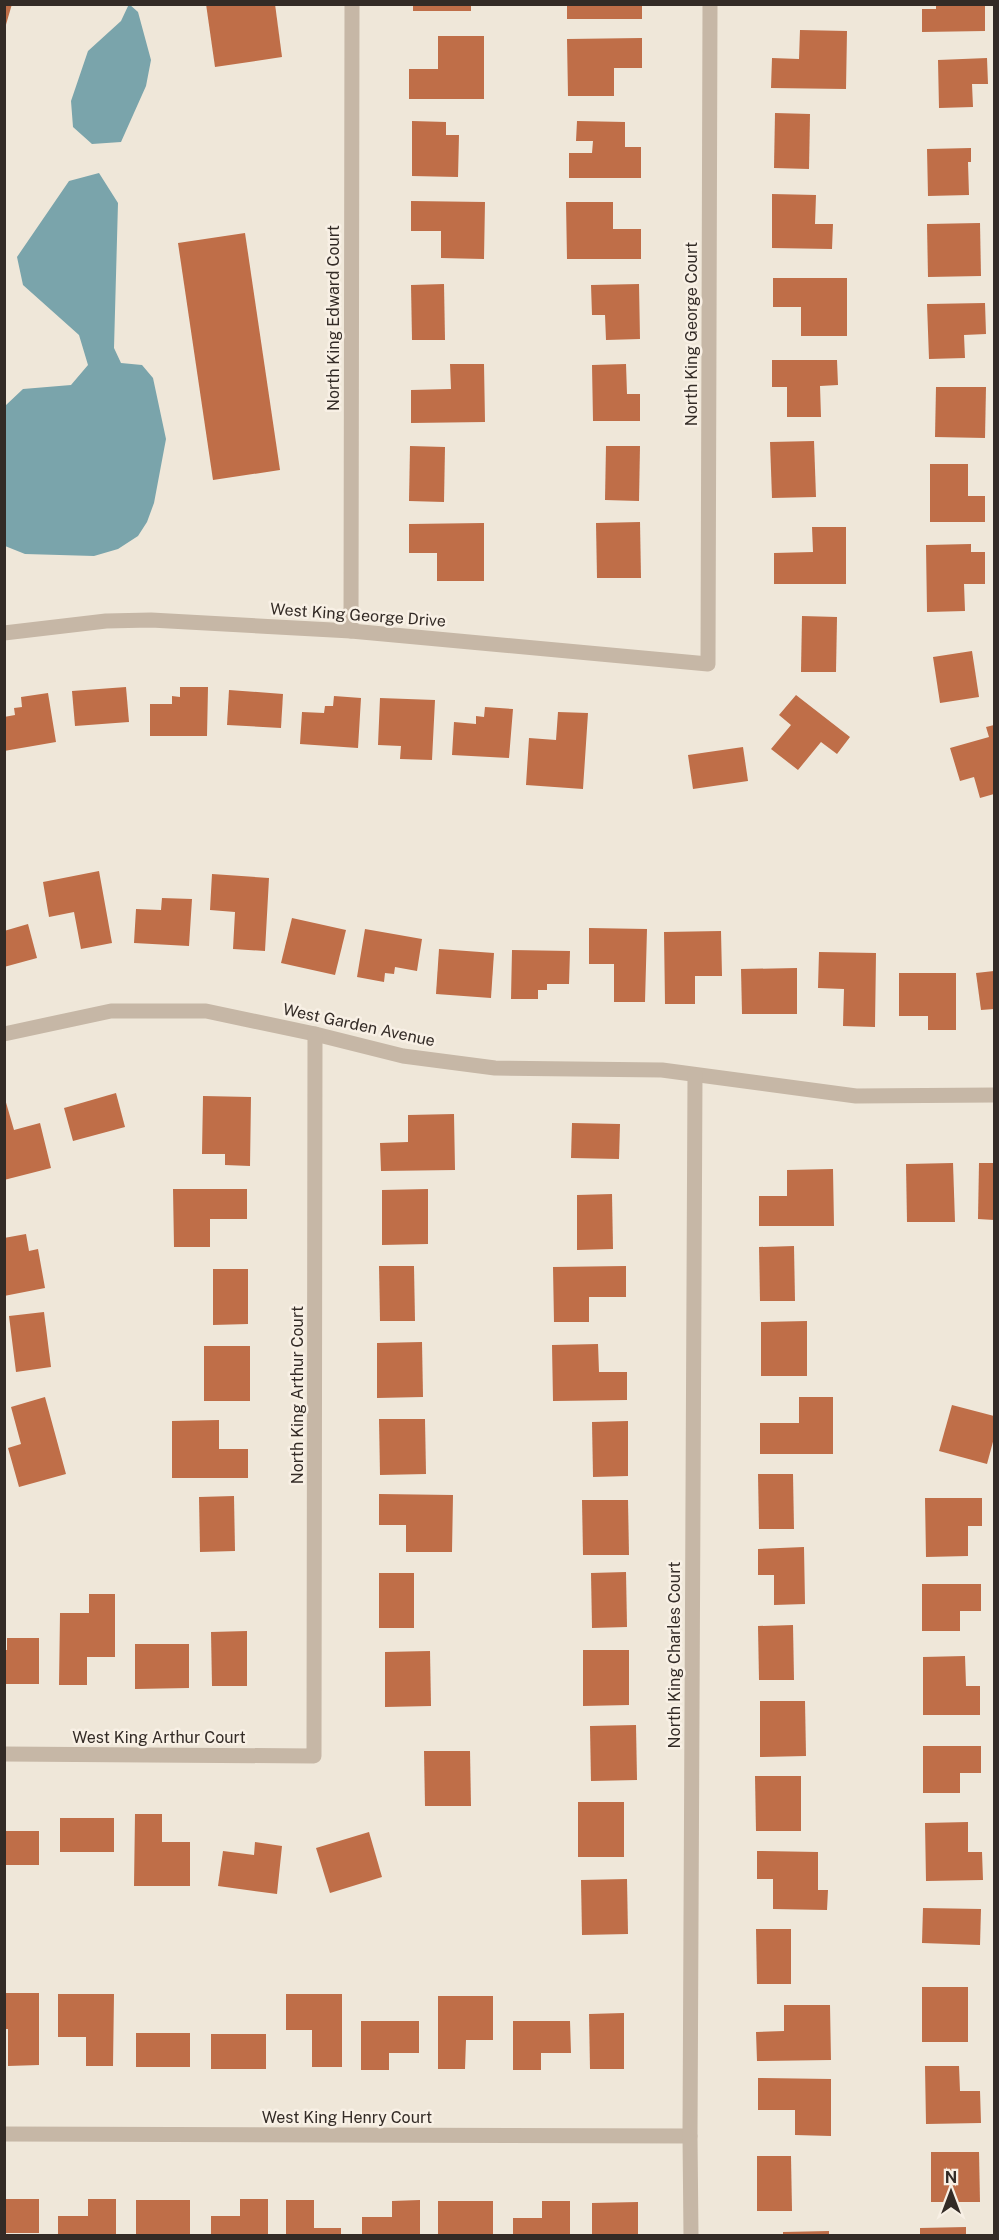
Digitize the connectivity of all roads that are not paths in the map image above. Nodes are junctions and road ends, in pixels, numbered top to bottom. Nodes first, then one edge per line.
1 (352, 4) edge
2 (710, 4) edge
3 (351, 631) junction
4 (4, 633) edge
5 (708, 664) joint
6 (4, 1034) edge
7 (315, 1034) junction
8 (695, 1075) junction
9 (994, 1095) edge
10 (4, 1754) edge
11 (314, 1756) joint
12 (4, 2134) edge
13 (690, 2136) junction
14 (691, 2235) edge

1 - 3 street, North King Edward Court
2 - 5 street, North King George Court
3 - 4 street, West King George Drive
3 - 5 street, West King George Drive
6 - 7 street, West Garden Avenue
7 - 8 street, West Garden Avenue
7 - 11 street, North King Arthur Court
8 - 9 street, West Garden Avenue
8 - 13 street, North King Charles Court
10 - 11 street, West King Arthur Court
12 - 13 street, West King Henry Court
13 - 14 street, North King Charles Court

